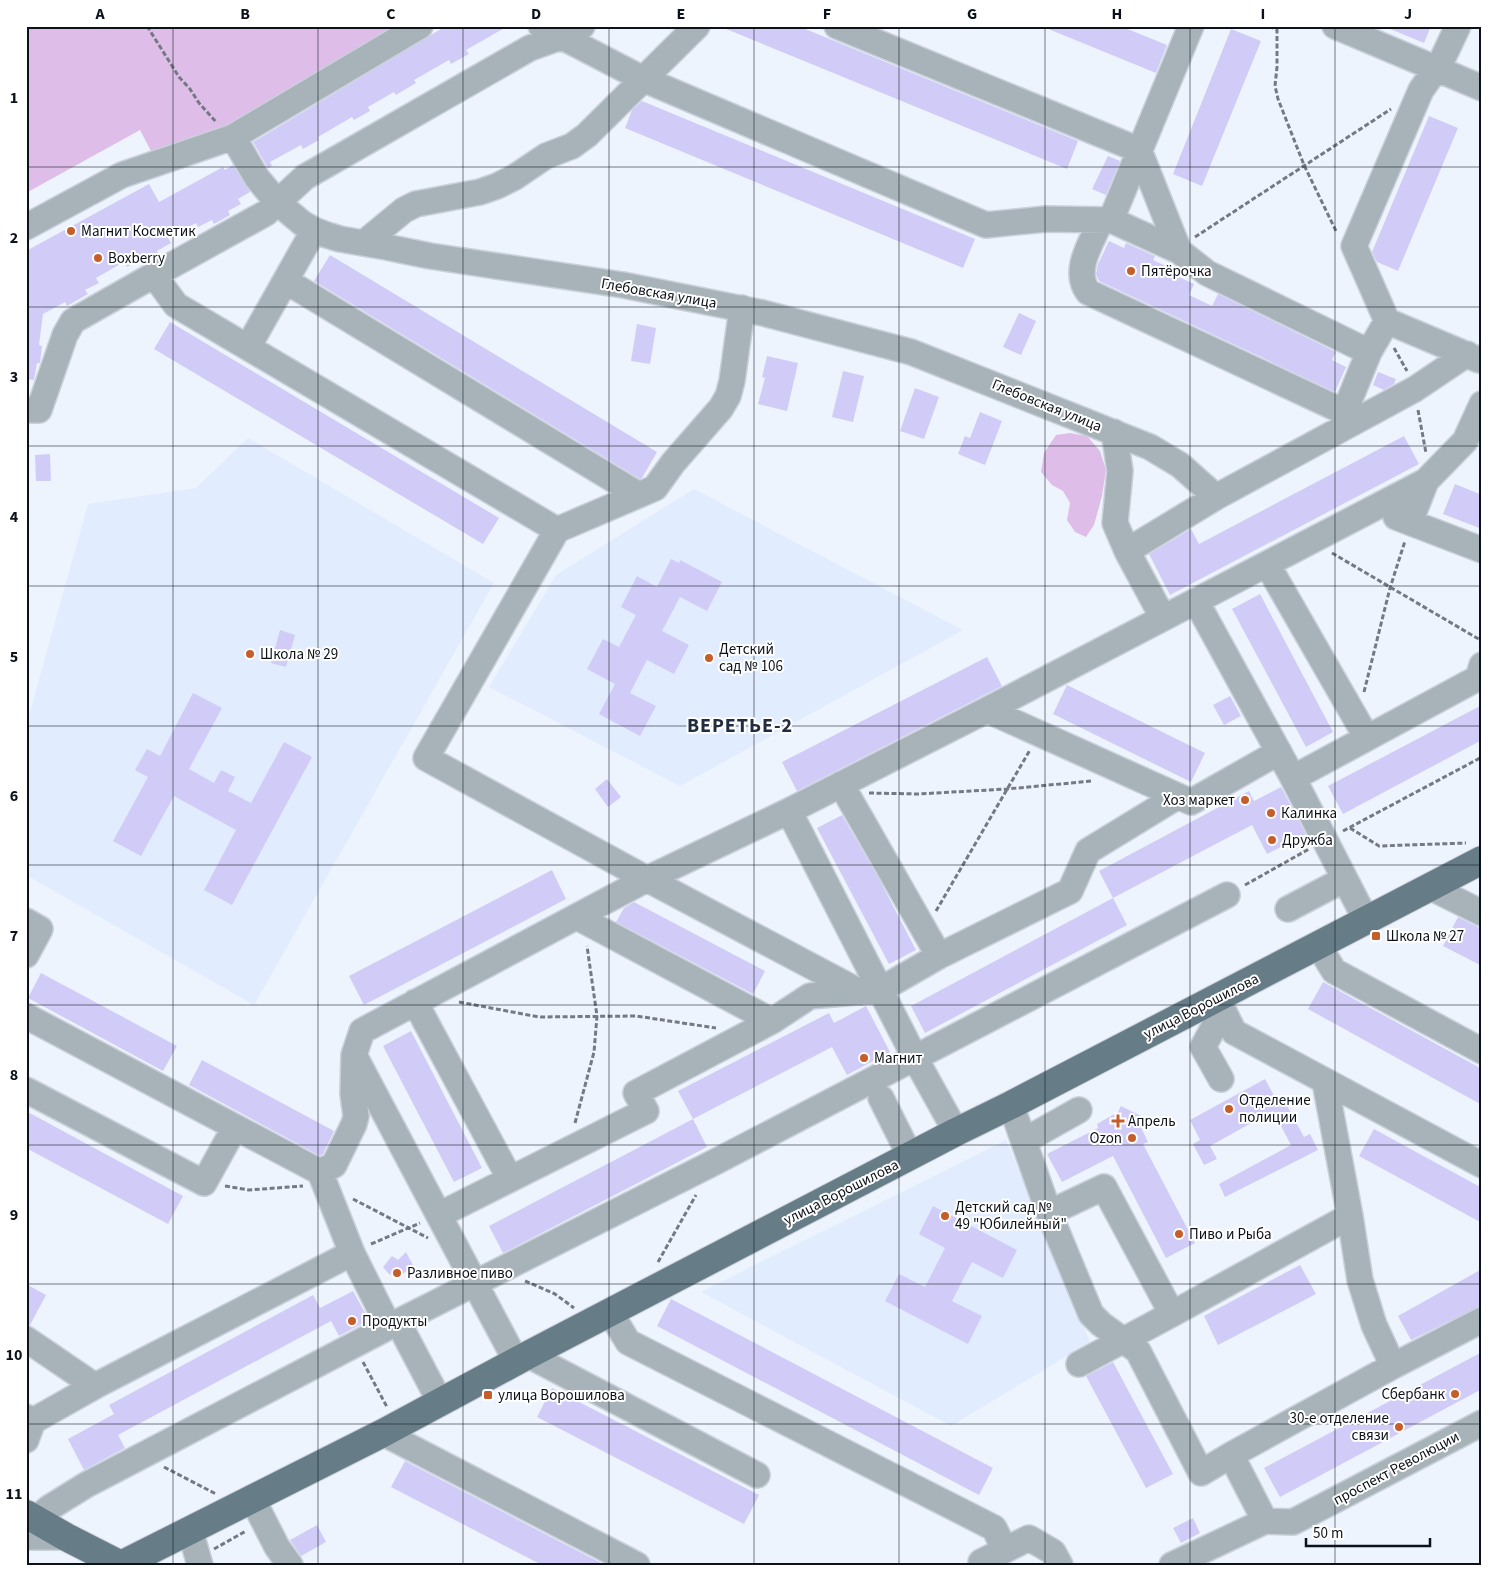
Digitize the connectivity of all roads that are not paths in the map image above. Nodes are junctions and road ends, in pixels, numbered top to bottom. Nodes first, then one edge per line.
1 (420, 26) edge
2 (696, 26) edge
3 (837, 26) edge
4 (1335, 26) edge
5 (1458, 26) edge
6 (1184, 28) edge
7 (552, 32) edge
8 (1435, 68) junction
9 (643, 79) junction
10 (1482, 88) edge
11 (233, 137) junction
12 (1140, 150) junction
13 (278, 203) junction
14 (1106, 220) junction
15 (26, 227) edge
16 (314, 230) junction
17 (364, 243) junction
18 (1179, 251) junction
19 (154, 276) junction
20 (286, 281) junction
21 (742, 308) junction
22 (1387, 321) junction
23 (248, 347) junction
24 (1369, 352) junction
25 (1474, 357) edge
26 (1482, 404) edge
27 (26, 410) edge
28 (1114, 432) junction
29 (1473, 447) edge
30 (1426, 481) junction
31 (639, 495) junction
32 (1216, 497) junction
33 (1373, 509) junction
34 (1410, 522) junction
35 (557, 530) junction
36 (1482, 550) edge
37 (1128, 551) junction
38 (1267, 564) junction
39 (1196, 601) junction
40 (1163, 618) junction
41 (1482, 665) edge
42 (987, 710) junction
43 (1362, 730) junction
44 (1279, 752) junction
45 (1293, 778) junction
46 (841, 784) junction
47 (1178, 796) junction
48 (789, 811) junction
49 (1477, 851) edge
50 (647, 879) junction
51 (1345, 880) junction
52 (1430, 887) junction
53 (1227, 895) road end
54 (1288, 909) dead end
55 (1482, 913) edge
56 (577, 916) junction
57 (1366, 920) junction
58 (26, 921) edge
59 (1318, 945) junction
60 (26, 955) edge
61 (939, 956) junction
62 (870, 991) junction
63 (421, 999) junction
64 (1212, 1000) junction
65 (26, 1016) edge
66 (772, 1021) junction
67 (1482, 1051) edge
68 (354, 1055) junction
69 (915, 1058) junction
70 (1222, 1079) dead end
71 (1325, 1082) junction
72 (26, 1090) edge
73 (881, 1098) dead end
74 (1011, 1105) junction
75 (1079, 1110) dead end
76 (235, 1127) junction
77 (956, 1132) junction
78 (1024, 1141) junction
79 (910, 1156) junction
80 (1482, 1165) edge
81 (320, 1172) junction
82 (510, 1180) junction
83 (1049, 1214) junction
84 (439, 1215) junction
85 (1350, 1216) junction
86 (352, 1253) junction
87 (475, 1283) junction
88 (610, 1312) junction
89 (1172, 1314) junction
90 (1482, 1320) edge
91 (393, 1325) junction
92 (26, 1339) edge
93 (1124, 1340) junction
94 (522, 1358) junction
95 (1079, 1364) dead end
96 (1393, 1366) junction
97 (95, 1386) junction
98 (440, 1402) junction
99 (1482, 1423) edge
100 (28, 1426) edge
101 (390, 1429) junction
102 (1231, 1454) junction
103 (757, 1476) dead end
104 (245, 1502) junction
105 (1265, 1521) junction
106 (29, 1523) edge
107 (190, 1530) junction
108 (1005, 1550) junction
109 (121, 1565) edge
110 (200, 1565) edge
111 (290, 1565) edge
112 (637, 1565) edge
113 (982, 1565) edge
114 (1060, 1565) edge
115 (1172, 1565) edge

1 - 11 street
2 - 9 street
3 - 12 street
4 - 8 street
5 - 8 street
6 - 12 street
7 - 9 street
7 - 13 street
8 - 10 street
8 - 22 street
9 - 14 street
9 - 17 street
11 - 13 street, Глебовская улица
11 - 15 street
12 - 14 street
12 - 18 street
13 - 16 street, Глебовская улица
13 - 19 street
14 - 18 street
14 - 24 street
16 - 17 street, Глебовская улица
16 - 20 street
17 - 21 street, Глебовская улица
18 - 24 street
19 - 23 street
19 - 27 street
20 - 23 street
20 - 31 street
21 - 28 street, Глебовская улица
21 - 31 street
22 - 24 street
22 - 25 street
23 - 35 street
25 - 32 street
26 - 29 street
28 - 32 street, Глебовская улица
28 - 37 street
29 - 30 street
30 - 33 street
30 - 34 street
31 - 35 street
32 - 37 street
33 - 34 street
33 - 38 street
34 - 36 street
35 - 50 street
37 - 40 street
38 - 39 street
38 - 43 street
39 - 40 street
39 - 44 street
40 - 42 street
41 - 43 street
42 - 46 street
42 - 47 street
43 - 45 street
44 - 45 street
44 - 47 street
45 - 51 street
46 - 48 street
46 - 61 street
47 - 61 street
48 - 50 street
48 - 62 street
49 - 52 main road, улица Ворошилова
50 - 56 street
50 - 62 street
51 - 54 street
51 - 57 street
52 - 55 street
52 - 57 main road, улица Ворошилова
53 - 69 street
56 - 63 street
56 - 66 street
57 - 59 main road, улица Ворошилова
58 - 60 street
59 - 64 main road, улица Ворошилова
59 - 67 street
61 - 62 street
62 - 66 street
62 - 69 street
63 - 68 street
63 - 82 street
64 - 70 street
64 - 71 street
64 - 74 main road, улица Ворошилова
65 - 76 street
66 - 82 street
68 - 81 street
68 - 84 street
69 - 77 street
69 - 87 street
71 - 80 street
71 - 85 street
72 - 76 street
73 - 79 street
74 - 77 main road, улица Ворошилова
74 - 78 street
75 - 78 street
76 - 81 street
77 - 79 main road, улица Ворошилова
78 - 83 street
79 - 88 main road, улица Ворошилова
81 - 86 street
82 - 84 street
83 - 89 street
83 - 93 street
84 - 87 street
85 - 89 street
85 - 96 street
86 - 91 street
86 - 97 street
87 - 91 street
87 - 94 street
88 - 94 main road, улица Ворошилова
88 - 108 street
89 - 93 street
90 - 96 street
91 - 98 street
91 - 106 street
92 - 97 street
93 - 95 street
93 - 102 street
94 - 98 main road, улица Ворошилова
94 - 103 street
96 - 102 street
97 - 100 street
98 - 101 main road, улица Ворошилова
99 - 105 street, проспект Революции
101 - 104 main road, улица Ворошилова
101 - 112 street
102 - 105 street
104 - 107 main road, улица Ворошилова
104 - 111 street
105 - 115 street, проспект Революции
106 - 109 main road
107 - 109 main road, улица Ворошилова
107 - 110 street
108 - 113 street
108 - 114 street

